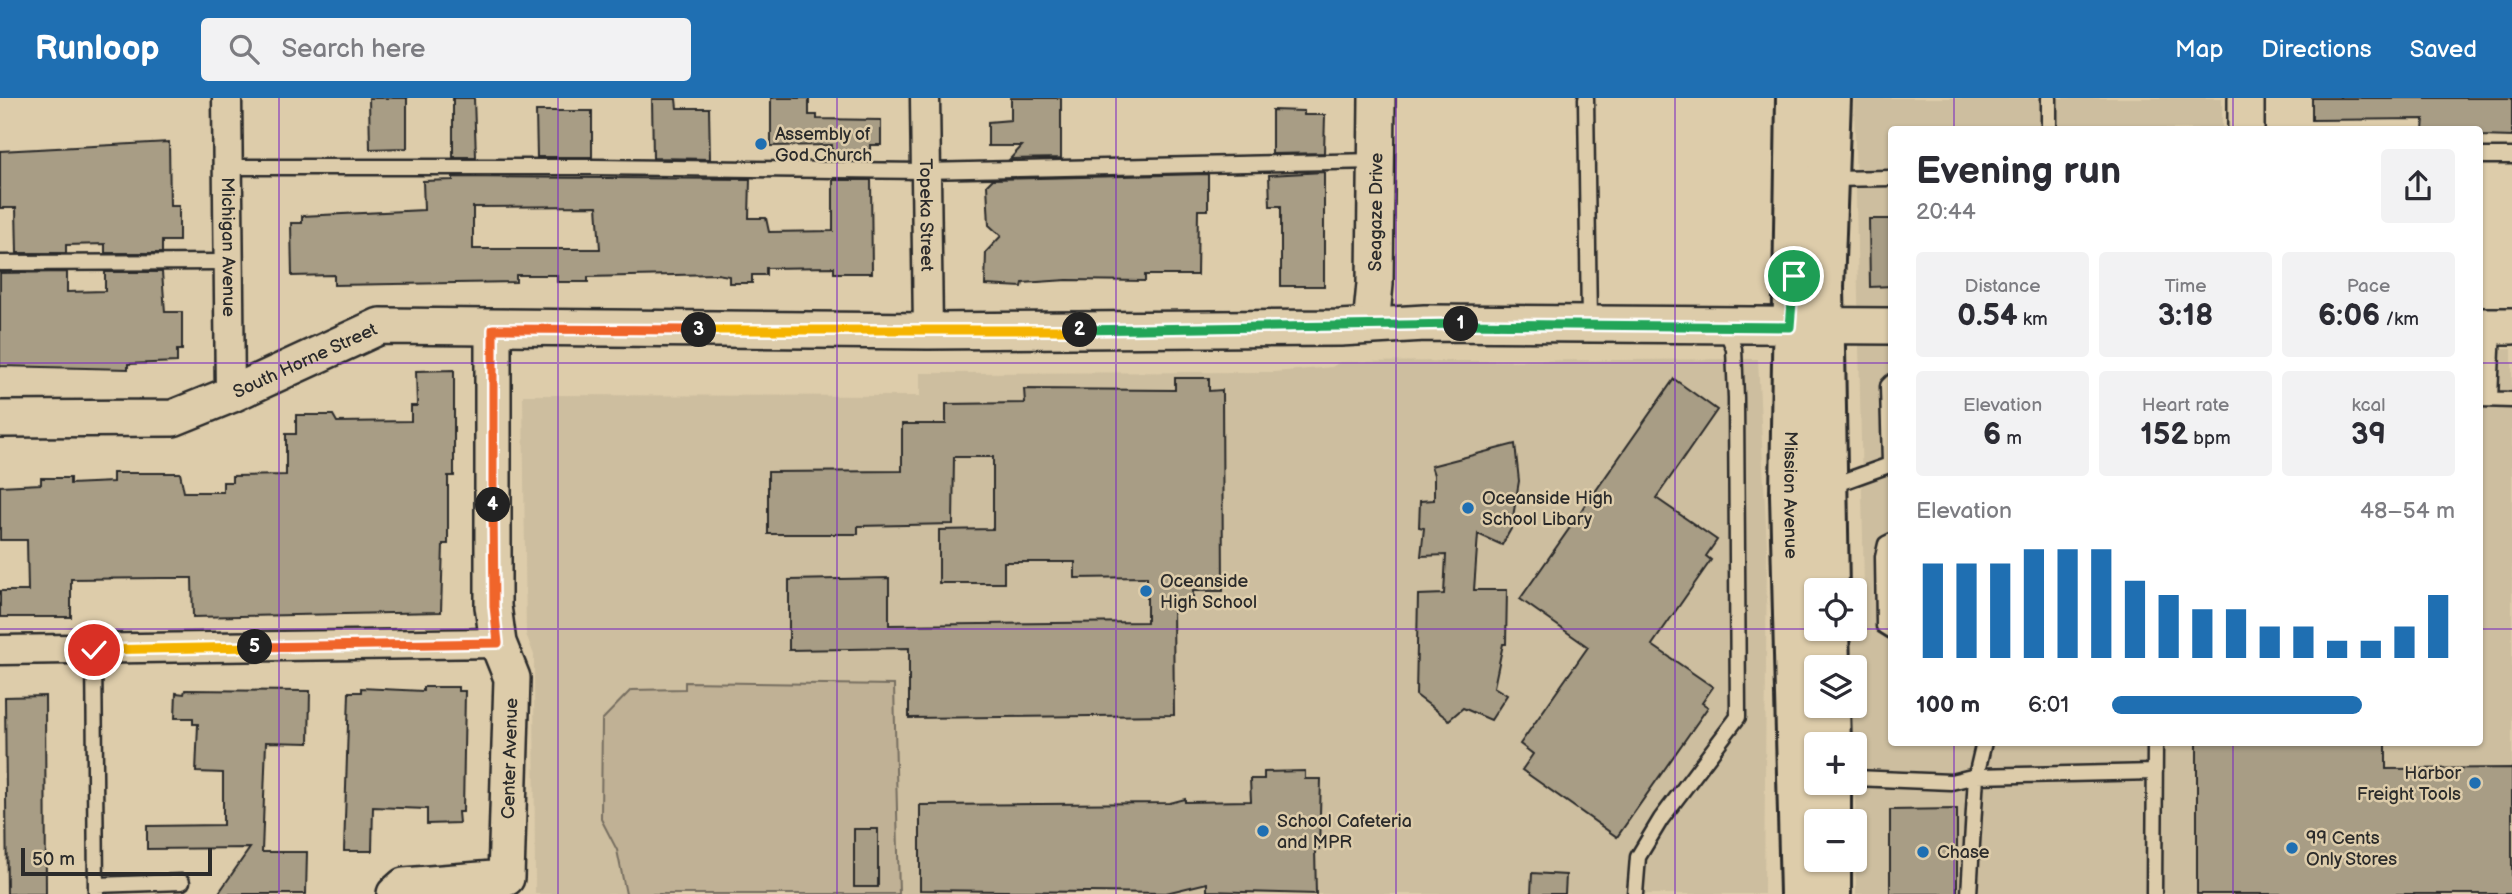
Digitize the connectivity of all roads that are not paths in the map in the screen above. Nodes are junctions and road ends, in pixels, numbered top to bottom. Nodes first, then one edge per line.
1 (228, 98) edge
2 (925, 98) edge
3 (1377, 98) edge
4 (1586, 98) edge
5 (1796, 98) edge
6 (1831, 98) edge
7 (2049, 98) edge
8 (2246, 98) edge
9 (2049, 126) edge
10 (2246, 126) edge
11 (2483, 156) edge
12 (2512, 156) edge
13 (1376, 161) junction
14 (230, 167) junction
15 (924, 171) junction
16 (1888, 178) edge
17 (1829, 179) junction
18 (229, 262) junction
19 (0, 263) edge
20 (1589, 325) junction
21 (1371, 326) junction
22 (1888, 326) edge
23 (2495, 326) edge
24 (1725, 327) junction
25 (1807, 327) junction
26 (493, 329) junction
27 (928, 331) junction
28 (230, 395) junction
29 (2485, 399) edge
30 (2512, 400) edge
31 (0, 419) edge
32 (1888, 465) edge
33 (1828, 487) junction
34 (1888, 543) edge
35 (1829, 578) edge
36 (1804, 582) edge
37 (1888, 628) edge
38 (1812, 641) edge
39 (1812, 641) edge
40 (498, 643) junction
41 (0, 650) edge
42 (94, 650) junction
43 (1812, 732) edge
44 (1983, 746) edge
45 (2155, 746) edge
46 (2155, 772) junction
47 (1976, 776) junction
48 (1867, 778) edge
49 (1831, 872) edge
50 (182, 881) dead end
51 (506, 886) edge
52 (96, 890) edge
53 (395, 894) edge
54 (1635, 894) edge
55 (1800, 894) edge
56 (1831, 894) edge
57 (1969, 894) edge
58 (2154, 894) edge

1 - 14 street, Michigan Avenue
2 - 15 street, Topeka Street
3 - 13 street, Seagaze Drive
4 - 20 lane
5 - 25 main road, Mission Avenue
6 - 17 main road, Mission Avenue
7 - 9 lane
8 - 10 street
11 - 12 lane
13 - 15 lane
13 - 21 street, Seagaze Drive
14 - 15 lane
14 - 18 street, Michigan Avenue
15 - 27 street, Topeka Street
16 - 17 lane
17 - 25 main road, Mission Avenue
18 - 19 lane
18 - 28 street, Michigan Avenue
20 - 21 street, South Horne Street
20 - 24 street, South Horne Street
21 - 27 street, South Horne Street
22 - 25 street, South Horne Street
23 - 29 lane
24 - 25 street, South Horne Street
24 - 54 lane
25 - 33 main road, Mission Avenue
25 - 36 main road, Mission Avenue
26 - 27 street, South Horne Street
26 - 28 street, South Horne Street
26 - 40 street, Center Avenue
28 - 31 street, South Horne Street
29 - 30 lane
32 - 33 lane
33 - 35 main road, Mission Avenue
34 - 37 lane
38 - 43 main road
39 - 55 main road, Mission Avenue
40 - 42 street
40 - 51 street, Center Avenue
41 - 42 street
42 - 52 lane
44 - 47 lane
45 - 46 lane
46 - 47 lane
46 - 58 lane
47 - 48 lane
47 - 57 lane
49 - 56 main road
50 - 52 lane
51 - 53 street

